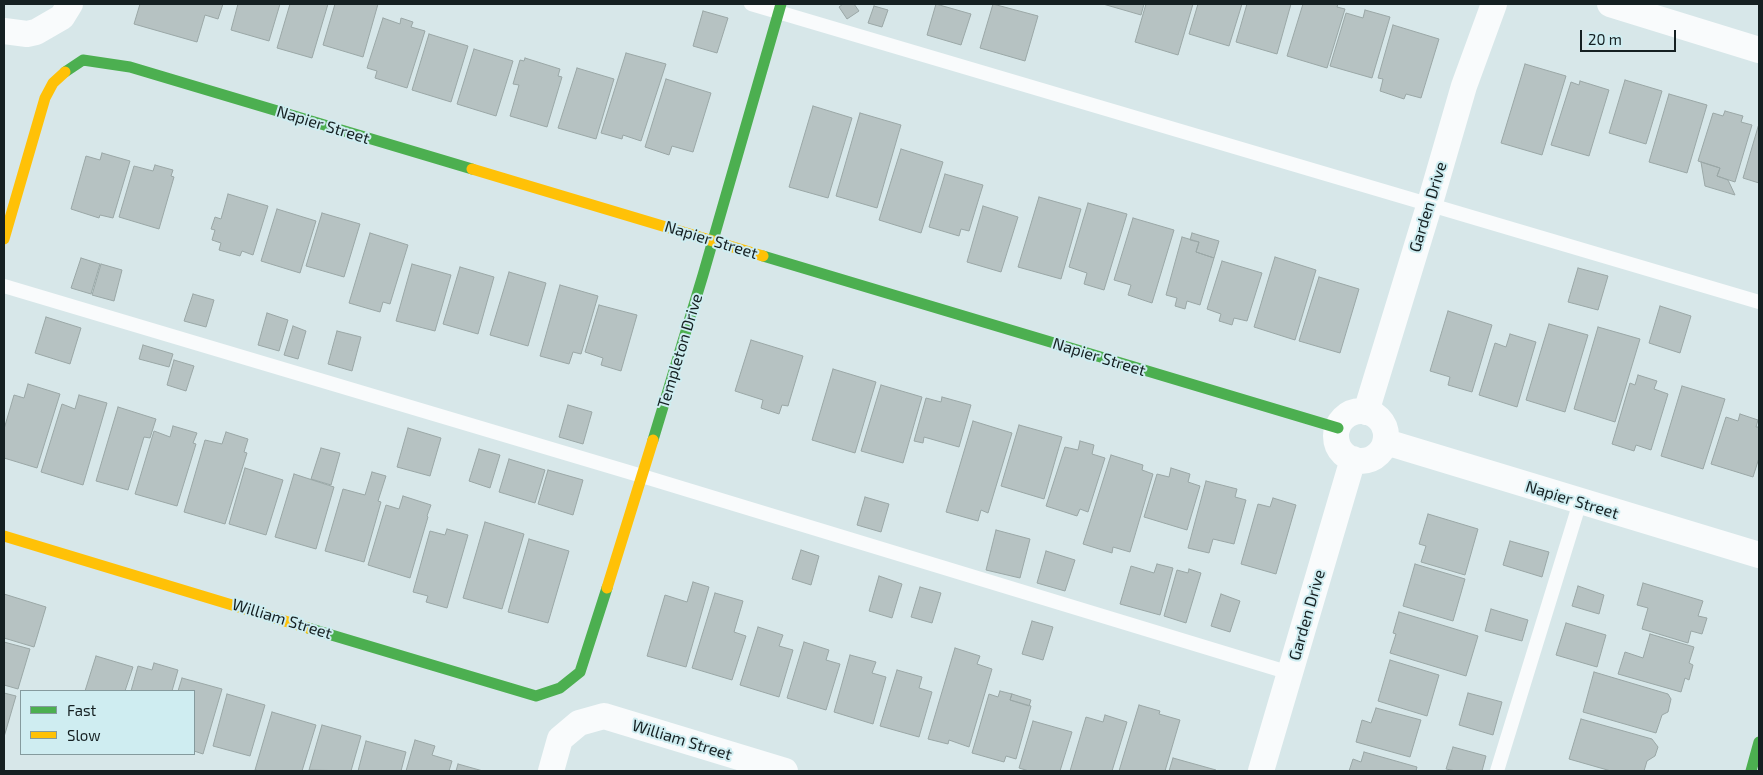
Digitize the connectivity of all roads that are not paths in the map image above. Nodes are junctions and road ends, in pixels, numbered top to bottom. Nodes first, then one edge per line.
1 (70, 4) edge
2 (751, 4) edge
3 (1494, 4) edge
4 (1610, 4) edge
5 (779, 8) edge
6 (4, 31) edge
7 (1759, 50) edge
8 (1430, 204) junction
9 (4, 239) edge
10 (713, 241) junction
11 (4, 286) edge
12 (1759, 302) edge
13 (1366, 412) junction
14 (1338, 428) junction
15 (1386, 442) junction
16 (1353, 459) junction
17 (642, 476) junction
18 (1580, 502) junction
19 (4, 536) edge
20 (1759, 555) edge
21 (1290, 673) junction
22 (560, 688) joint
23 (1759, 742) edge
24 (550, 771) edge
25 (785, 771) edge
26 (1260, 771) edge
27 (1497, 771) edge
28 (1751, 771) edge

1 - 6 street
2 - 5 lane
3 - 8 street, Garden Drive
4 - 7 street
5 - 8 lane
5 - 10 street, Templeton Drive
8 - 12 lane
8 - 13 street, Garden Drive
9 - 10 street, Napier Street
10 - 14 street, Napier Street
10 - 17 street, Templeton Drive
11 - 17 lane
13 - 14 street
13 - 15 street
14 - 16 street
15 - 16 street
15 - 18 street, Napier Street
16 - 21 street, Garden Drive
17 - 21 lane
17 - 22 street, Templeton Drive
18 - 20 street, Napier Street
18 - 27 lane
19 - 22 street, William Street
21 - 26 street, Garden Drive
23 - 28 street
24 - 25 street, William Street

